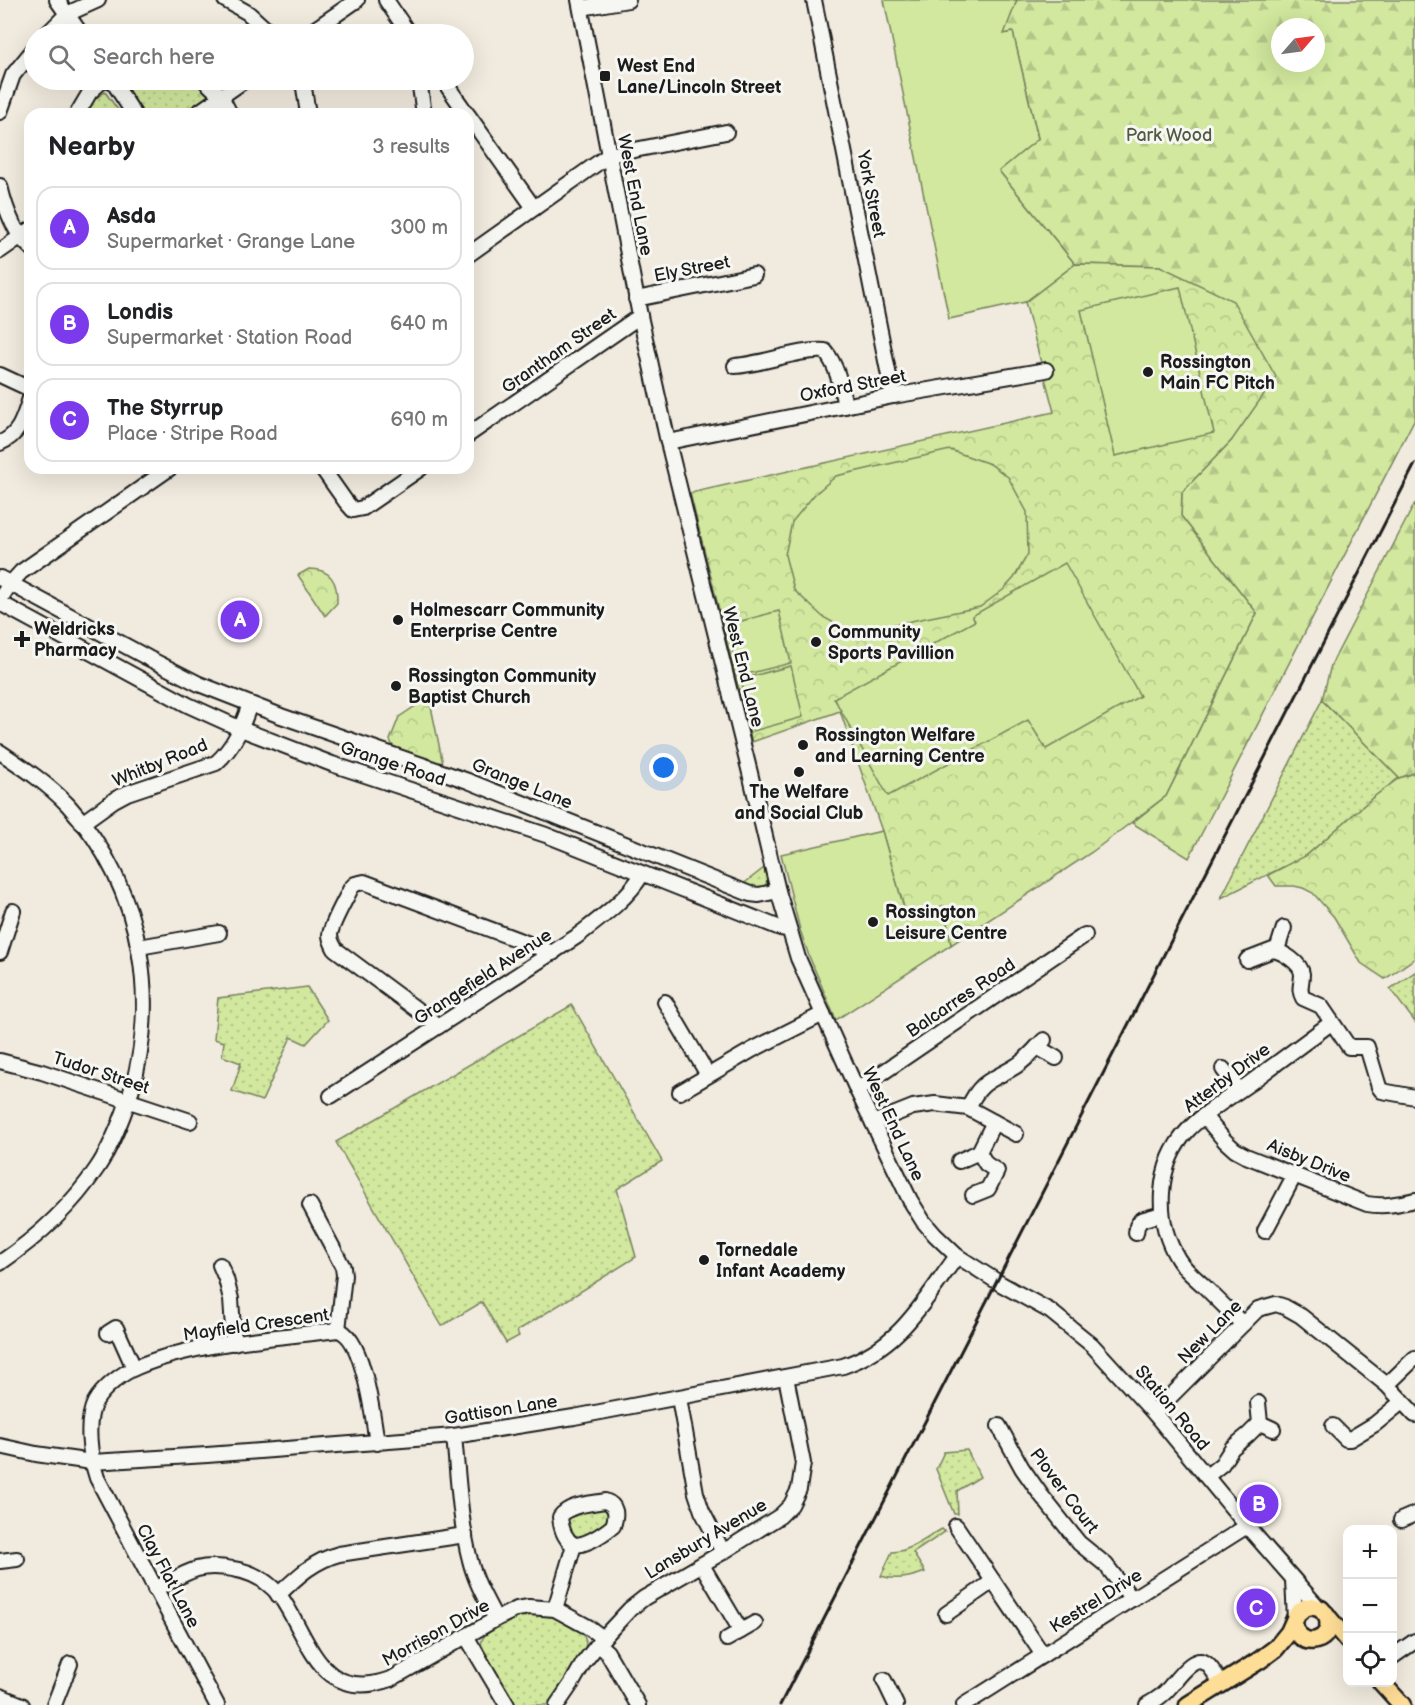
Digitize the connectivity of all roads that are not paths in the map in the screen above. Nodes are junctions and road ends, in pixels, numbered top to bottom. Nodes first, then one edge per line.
1 (57, 0) edge
2 (98, 0) edge
3 (225, 0) edge
4 (357, 0) edge
5 (386, 0) edge
6 (628, 0) edge
7 (814, 0) edge
8 (580, 4) edge
9 (67, 14) junction
10 (57, 24) edge
11 (74, 24) edge
12 (260, 24) edge
13 (322, 24) edge
14 (402, 24) edge
15 (24, 62) edge
16 (92, 90) edge
17 (118, 90) edge
18 (215, 90) edge
19 (230, 90) edge
20 (304, 90) edge
21 (420, 90) edge
22 (450, 90) edge
23 (221, 96) junction
24 (81, 108) edge
25 (130, 108) edge
26 (204, 108) edge
27 (228, 108) edge
28 (307, 108) edge
29 (423, 108) edge
30 (464, 108) edge
31 (0, 112) edge
32 (474, 123) edge
33 (726, 132) dead end
34 (609, 155) junction
35 (0, 186) edge
36 (534, 208) junction
37 (24, 234) edge
38 (24, 239) edge
39 (0, 251) edge
40 (474, 251) edge
41 (754, 275) dead end
42 (636, 298) junction
43 (640, 316) junction
44 (735, 366) dead end
45 (1046, 370) dead end
46 (0, 375) edge
47 (24, 386) edge
48 (893, 396) junction
49 (845, 406) junction
50 (24, 417) edge
51 (474, 431) edge
52 (0, 442) edge
53 (668, 442) junction
54 (161, 474) edge
55 (326, 474) edge
56 (412, 474) edge
57 (5, 581) edge
58 (0, 601) edge
59 (113, 639) junction
60 (88, 650) junction
61 (151, 685) junction
62 (250, 704) junction
63 (241, 729) junction
64 (0, 752) edge
65 (468, 781) junction
66 (459, 805) junction
67 (82, 823) junction
68 (654, 856) junction
69 (645, 875) junction
70 (778, 891) junction
71 (13, 911) dead end
72 (788, 928) junction
73 (1284, 928) dead end
74 (219, 933) dead end
75 (1085, 935) dead end
76 (139, 947) junction
77 (1277, 950) junction
78 (0, 952) edge
79 (553, 953) junction
80 (1247, 960) dead end
81 (665, 1002) dead end
82 (823, 1014) junction
83 (1331, 1023) junction
84 (439, 1026) junction
85 (1056, 1058) dead end
86 (0, 1061) edge
87 (1222, 1069) dead end
88 (708, 1075) junction
89 (857, 1090) junction
90 (1239, 1090) junction
91 (680, 1092) dead end
92 (331, 1096) dead end
93 (1415, 1097) edge
94 (129, 1101) junction
95 (968, 1108) junction
96 (1204, 1116) junction
97 (190, 1121) dead end
98 (994, 1122) junction
99 (873, 1123) junction
100 (1016, 1134) dead end
101 (979, 1152) junction
102 (959, 1161) dead end
103 (1294, 1176) junction
104 (973, 1195) dead end
105 (1415, 1200) edge
106 (310, 1205) dead end
107 (1162, 1214) junction
108 (1265, 1221) dead end
109 (1136, 1233) dead end
110 (957, 1256) junction
111 (0, 1263) edge
112 (220, 1265) dead end
113 (1001, 1284) joint
114 (1243, 1324) junction
115 (338, 1330) junction
116 (108, 1333) dead end
117 (234, 1343) junction
118 (1415, 1358) edge
119 (134, 1368) junction
120 (786, 1377) junction
121 (1387, 1385) junction
122 (679, 1398) junction
123 (1403, 1401) junction
124 (1258, 1403) dead end
125 (1154, 1413) junction
126 (1415, 1415) edge
127 (999, 1426) dead end
128 (1333, 1426) dead end
129 (454, 1436) junction
130 (377, 1443) junction
131 (0, 1446) edge
132 (92, 1462) junction
133 (1207, 1476) junction
134 (1415, 1514) edge
135 (1401, 1520) dead end
136 (956, 1526) dead end
137 (1247, 1526) junction
138 (465, 1535) junction
139 (574, 1545) dead end
140 (723, 1552) junction
141 (16, 1559) dead end
142 (0, 1561) edge
143 (702, 1565) junction
144 (1293, 1580) junction
145 (993, 1581) junction
146 (155, 1589) junction
147 (278, 1595) junction
148 (1132, 1599) junction
149 (555, 1609) junction
150 (1322, 1610) junction
151 (946, 1614) dead end
152 (496, 1619) junction
153 (1295, 1620) junction
154 (755, 1623) dead end
155 (741, 1631) junction
156 (466, 1636) junction
157 (1343, 1636) edge
158 (727, 1639) dead end
159 (601, 1641) junction
160 (1313, 1641) junction
161 (1415, 1641) edge
162 (1276, 1648) junction
163 (1343, 1651) edge
164 (1397, 1654) edge
165 (1043, 1656) junction
166 (70, 1664) dead end
167 (884, 1680) dead end
168 (1221, 1684) junction
169 (1385, 1687) edge
170 (0, 1696) edge
171 (22, 1705) edge
172 (54, 1705) edge
173 (217, 1705) edge
174 (507, 1705) edge
175 (557, 1705) edge
176 (638, 1705) edge
177 (896, 1705) edge
178 (964, 1705) edge
179 (1147, 1705) edge
180 (1188, 1705) edge
181 (1401, 1705) edge

1 - 9 street
2 - 9 street
3 - 12 street
4 - 13 street
5 - 14 street
6 - 8 street
7 - 48 street, York Street
8 - 34 street, West End Lane
9 - 10 street
9 - 11 street
15 - 31 street
16 - 24 street
17 - 25 street
18 - 23 street
19 - 23 street
20 - 28 street
21 - 29 street
22 - 30 street
23 - 26 street
23 - 27 street
32 - 36 street
33 - 34 street
34 - 36 street
34 - 42 street, West End Lane
35 - 37 street
36 - 40 street
38 - 39 street
41 - 42 street, Ely Street
42 - 43 street, West End Lane
43 - 51 street, Grantham Street
43 - 53 street, West End Lane
44 - 49 street
45 - 48 street, Oxford Street
46 - 47 street
48 - 49 street, Oxford Street
49 - 53 street, Oxford Street
50 - 52 street
53 - 70 street, West End Lane
54 - 57 street
55 - 56 street
57 - 58 street
57 - 59 street, Grange Lane
58 - 60 street, Grange Road
59 - 60 street
59 - 61 street
59 - 62 street, Grange Lane
60 - 61 street, Grange Road
61 - 63 street, Grange Road
62 - 63 street
62 - 65 street, Grange Lane
63 - 66 street, Grange Road
63 - 67 street, Whitby Road
64 - 67 street
65 - 66 street
65 - 68 street, Grange Lane
66 - 69 street, Grange Road
67 - 76 street
68 - 69 street
68 - 70 street, Grange Lane
69 - 72 street, Grange Road
69 - 79 street, Grangefield Avenue
70 - 72 street, West End Lane
71 - 78 street
72 - 82 street, West End Lane
73 - 77 street
74 - 76 street
75 - 89 street, Balcarres Road
76 - 94 street
77 - 80 street
77 - 83 street
79 - 84 street, Grangefield Avenue
79 - 84 street
81 - 88 street
82 - 88 street
82 - 89 street, West End Lane
83 - 90 street, Atterby Drive
83 - 93 street
84 - 92 street, Grangefield Avenue
85 - 95 street
86 - 94 street, Tudor Street
87 - 90 street
88 - 91 street
89 - 99 street, West End Lane
90 - 96 street, Atterby Drive
94 - 97 street, Tudor Street
94 - 111 street
95 - 98 street
95 - 99 street
96 - 103 street, Aisby Drive
96 - 107 street, Atterby Drive
98 - 100 street
98 - 101 street
99 - 110 street, West End Lane
101 - 102 street
101 - 104 street
103 - 105 street, Aisby Drive
103 - 108 street
106 - 115 street
107 - 109 street
107 - 114 street, Atterby Drive
110 - 113 street, West End Lane
110 - 120 street, Gattison Lane
112 - 117 street
113 - 125 street, Station Road
114 - 121 street, New Lane
114 - 125 street, New Lane
115 - 117 street, Mayfield Crescent
115 - 130 street, Mayfield Crescent
116 - 119 street
117 - 119 street, Mayfield Crescent
118 - 121 street
119 - 132 street, Mayfield Crescent
120 - 122 street, Gattison Lane
120 - 140 street, Lansbury Avenue
121 - 123 street, New Lane
122 - 129 street, Gattison Lane
122 - 140 street
123 - 126 street, New Lane
123 - 128 street
124 - 133 street
125 - 133 street, Station Road
127 - 148 street, Plover Court
129 - 130 street, Gattison Lane
129 - 138 street
130 - 132 street, Gattison Lane
131 - 132 street, Gattison Lane
132 - 146 street, Clay Flat Lane
133 - 137 street, Station Road
134 - 135 street
136 - 145 street
137 - 144 street, Station Road
137 - 148 street, Kestrel Drive
138 - 147 street
138 - 152 street
139 - 149 street
140 - 143 street, Lansbury Avenue
141 - 142 street
143 - 155 street
143 - 159 street, Lansbury Avenue
144 - 150 street, Station Road
144 - 153 street
145 - 151 street
145 - 165 street
146 - 147 street, Morrison Drive
146 - 173 street, Clay Flat Lane
147 - 156 street, Morrison Drive
148 - 165 street, Kestrel Drive
149 - 152 street, Morrison Drive
149 - 159 street, Morrison Drive
150 - 153 main road
150 - 157 main road
150 - 160 main road
152 - 156 street, Morrison Drive
153 - 160 main road
153 - 162 main road
154 - 155 street
155 - 158 street
156 - 174 street
159 - 175 street, Lansbury Avenue
159 - 176 street, Morrison Drive
160 - 162 main road
160 - 163 main road
161 - 164 street
162 - 168 main road
165 - 178 street, Kestrel Drive
166 - 172 street
167 - 177 street
168 - 179 street
168 - 180 main road
169 - 181 main road
170 - 171 street

